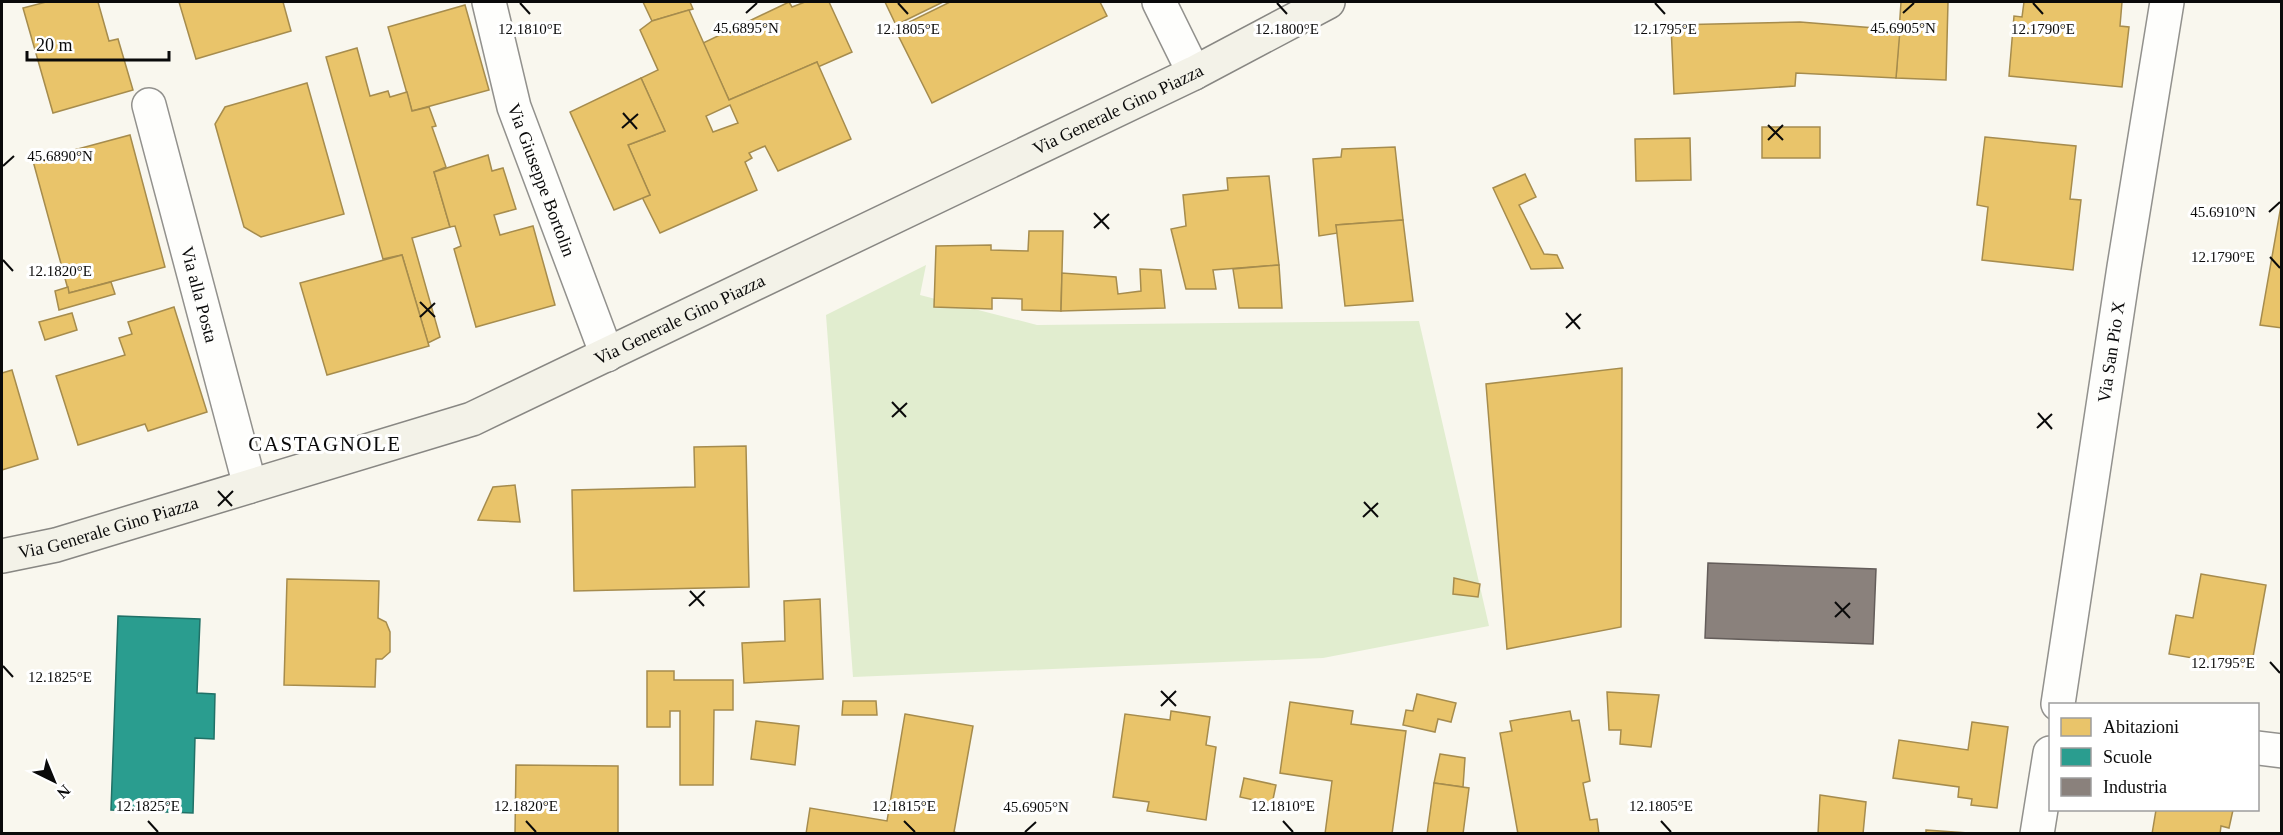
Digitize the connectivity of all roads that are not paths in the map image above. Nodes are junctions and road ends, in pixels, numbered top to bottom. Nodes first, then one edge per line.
1 (489, 2) edge
2 (1159, 2) edge
3 (1328, 2) edge
4 (2167, 2) edge
5 (1194, 74) junction
6 (148, 105) dead end
7 (607, 355) junction
8 (250, 486) junction
9 (2, 556) edge
10 (2058, 703) edge
11 (2259, 747) edge
12 (2282, 751) edge
13 (2049, 759) edge
14 (2037, 834) edge

1 - 7 street, Via Giuseppe Bortolin
2 - 5 street
3 - 5 main road, Via Generale Gino Piazza
4 - 10 street, Via San Pio X
5 - 7 main road, Via Generale Gino Piazza
6 - 8 street, Via alla Posta
7 - 8 main road, Via Generale Gino Piazza
8 - 9 main road, Via Generale Gino Piazza
11 - 12 street
13 - 14 street

